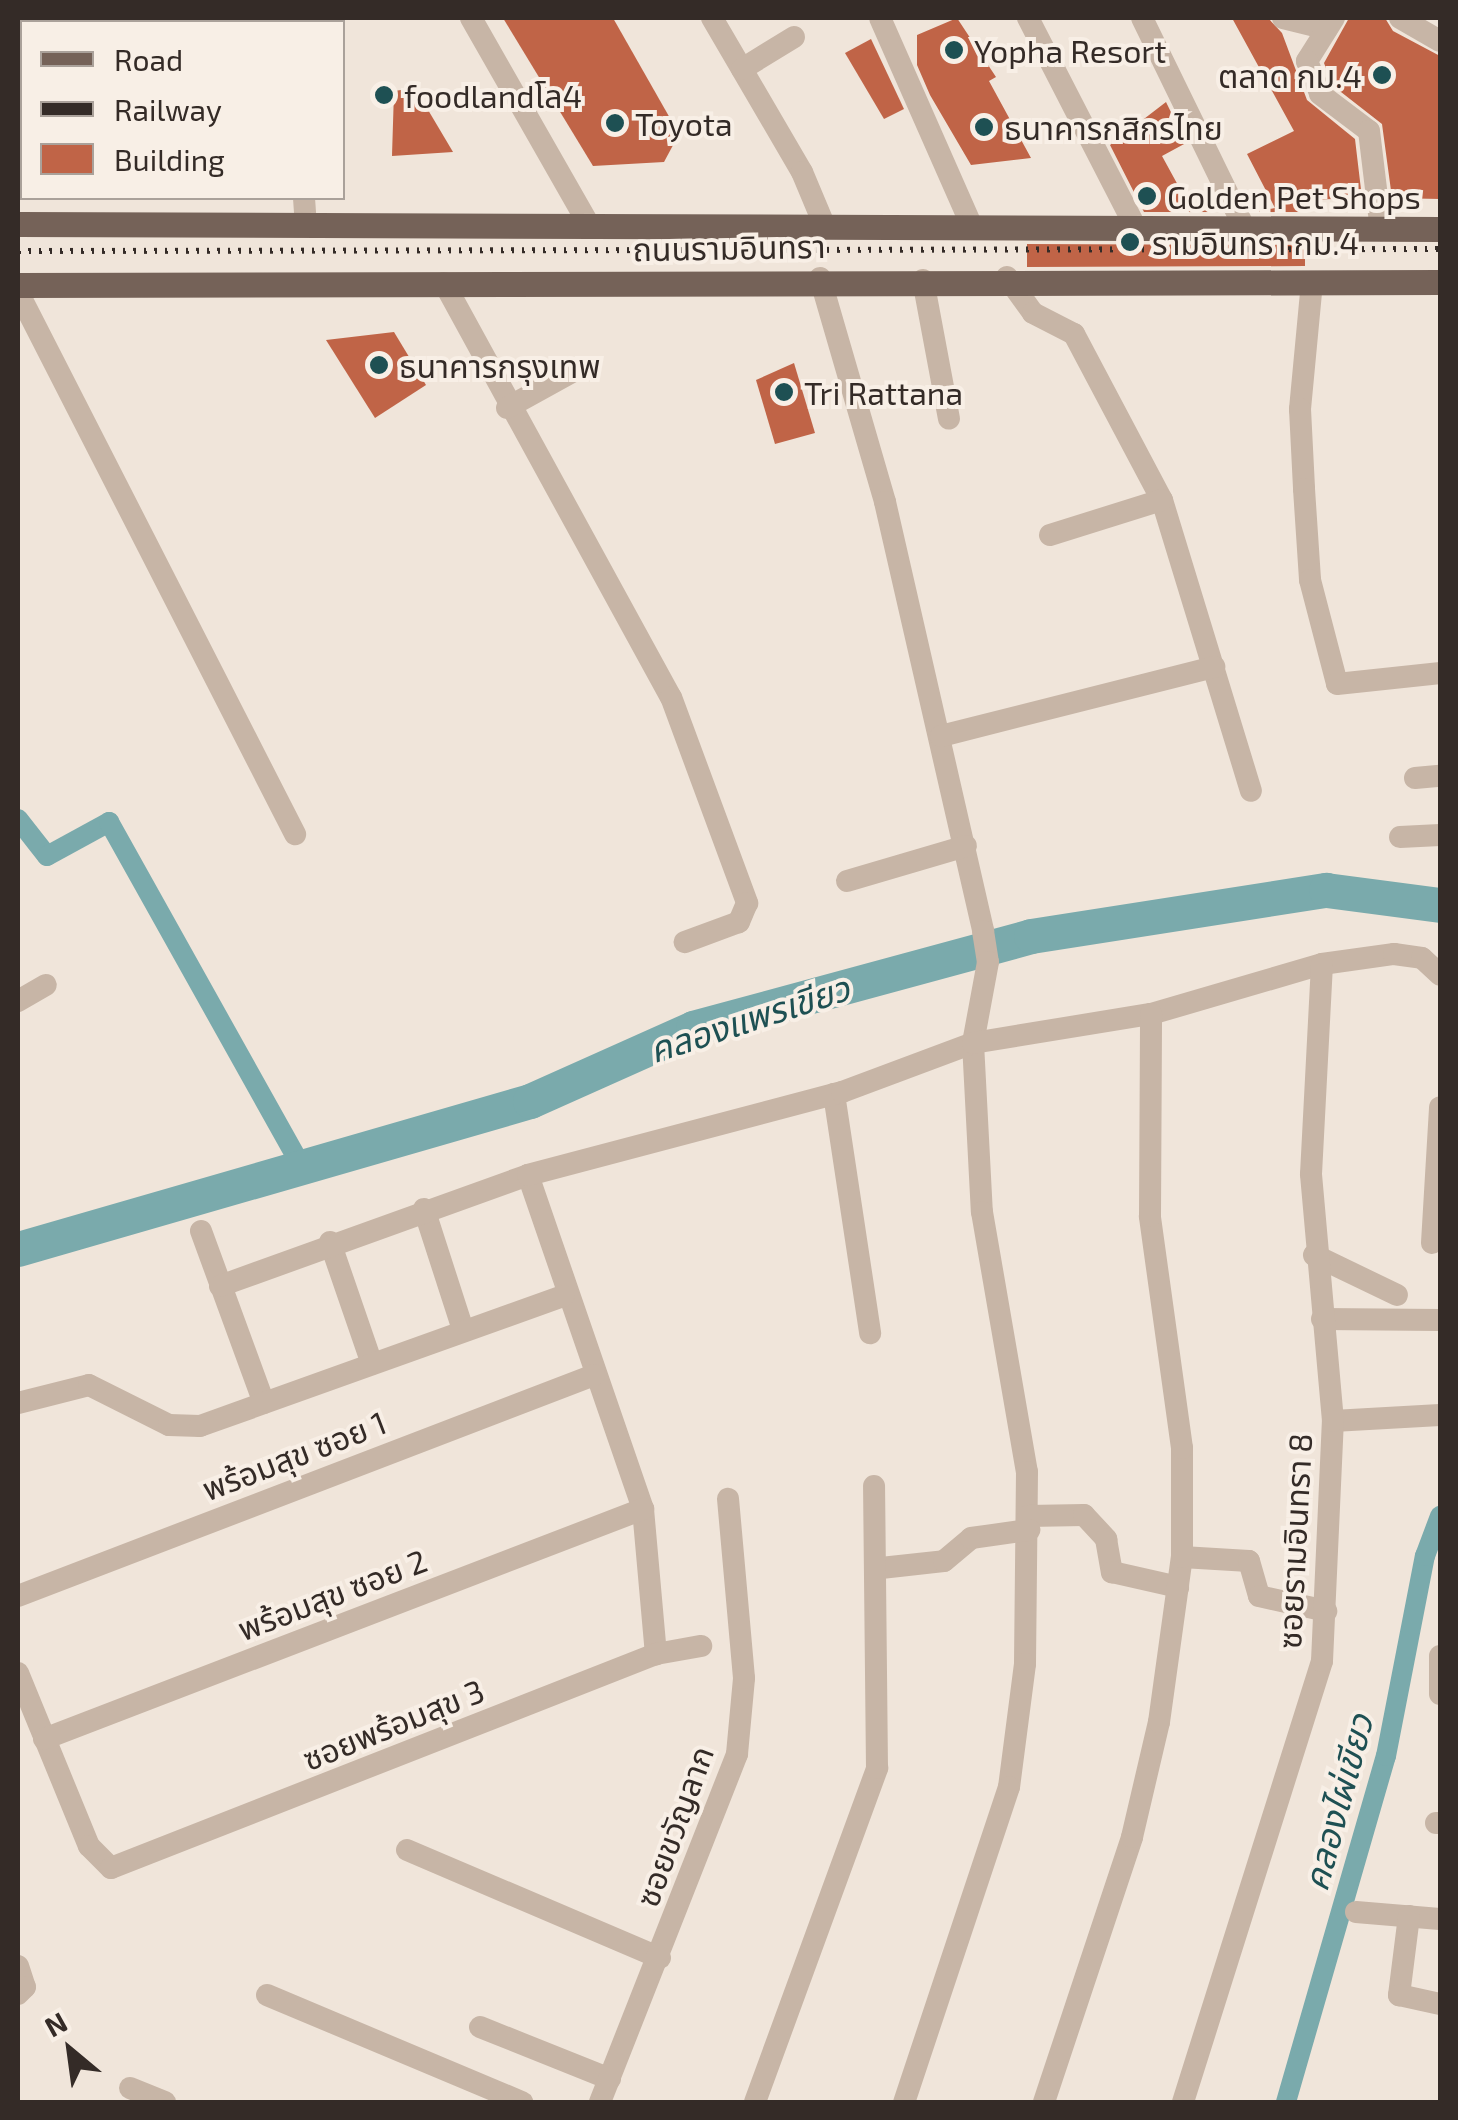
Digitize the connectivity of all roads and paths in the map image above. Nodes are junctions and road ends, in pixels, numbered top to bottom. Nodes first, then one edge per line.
1 (471, 18) edge
2 (712, 18) edge
3 (880, 18) edge
4 (1028, 18) edge
5 (1142, 18) edge
6 (1283, 18) edge
7 (1400, 18) edge
8 (1331, 23) edge
9 (794, 38) dead end
10 (1440, 42) edge
11 (742, 70) junction
12 (304, 200) edge
13 (18, 224) edge
14 (306, 224) junction
15 (589, 225) junction
16 (825, 227) junction
17 (972, 227) junction
18 (1244, 227) junction
19 (1136, 228) junction
20 (1440, 229) edge
21 (1382, 230) junction
22 (1006, 277) junction
23 (820, 278) junction
24 (923, 280) junction
25 (1312, 282) junction
26 (1440, 282) edge
27 (444, 283) junction
28 (18, 284) edge
29 (18, 292) edge
30 (572, 372) dead end
31 (507, 408) junction
32 (950, 418) dead end
33 (1162, 500) junction
34 (1050, 535) dead end
35 (1214, 667) junction
36 (1440, 673) edge
37 (941, 736) junction
38 (1440, 776) edge
39 (1415, 778) dead end
40 (1251, 792) dead end
41 (295, 834) dead end
42 (1440, 835) edge
43 (1400, 837) dead end
44 (966, 846) junction
45 (847, 880) dead end
46 (685, 942) dead end
47 (1322, 964) junction
48 (1440, 975) edge
49 (46, 985) dead end
50 (18, 1001) edge
51 (1151, 1014) junction
52 (973, 1044) junction
53 (834, 1094) junction
54 (1440, 1108) edge
55 (528, 1175) junction
56 (424, 1209) junction
57 (201, 1232) dead end
58 (330, 1242) junction
59 (1432, 1243) dead end
60 (1314, 1255) junction
61 (220, 1286) junction
62 (1397, 1295) dead end
63 (563, 1296) junction
64 (1322, 1319) junction
65 (1440, 1320) edge
66 (463, 1330) junction
67 (870, 1333) dead end
68 (372, 1364) junction
69 (594, 1376) junction
70 (18, 1403) edge
71 (264, 1403) junction
72 (1440, 1415) edge
73 (1333, 1421) junction
74 (874, 1486) dead end
75 (728, 1500) dead end
76 (642, 1509) junction
77 (1028, 1523) junction
78 (1182, 1557) junction
79 (881, 1568) junction
80 (1178, 1587) junction
81 (18, 1596) edge
82 (1326, 1611) junction
83 (701, 1646) dead end
84 (656, 1654) junction
85 (1440, 1656) edge
86 (18, 1674) edge
87 (1440, 1694) edge
88 (44, 1739) junction
89 (407, 1850) dead end
90 (1356, 1912) dead end
91 (1409, 1916) junction
92 (1440, 1918) edge
93 (660, 1958) junction
94 (267, 1995) dead end
95 (1440, 2004) edge
96 (480, 2027) dead end
97 (610, 2078) junction
98 (130, 2088) dead end
99 (164, 2102) edge
100 (522, 2102) edge
101 (600, 2102) edge
102 (755, 2102) edge
103 (904, 2102) edge
104 (1044, 2102) edge
105 (1183, 2102) edge

1 - 15 street
2 - 11 street
3 - 17 street
4 - 19 street
5 - 18 street
6 - 8 street
7 - 10 street
8 - 21 street
9 - 11 street
11 - 16 street
12 - 14 street
13 - 14 main road, ถนนรามอินทรา
14 - 15 main road, ถนนรามอินทรา
15 - 16 main road, ถนนรามอินทรา
16 - 17 main road, ถนนรามอินทรา
17 - 19 main road, ถนนรามอินทรา
18 - 19 main road, ถนนรามอินทรา
18 - 21 main road, ถนนรามอินทรา
20 - 21 main road, ถนนรามอินทรา
22 - 24 main road, ถนนรามอินทรา
22 - 25 main road, ถนนรามอินทรา
22 - 33 street
23 - 24 main road, ถนนรามอินทรา
23 - 27 main road, ถนนรามอินทรา
23 - 37 street
24 - 32 street
25 - 26 main road, ถนนรามอินทรา
25 - 36 street
27 - 28 main road, ถนนรามอินทรา
27 - 31 street
29 - 41 street
30 - 31 street
31 - 46 street
33 - 34 street
33 - 35 street
35 - 37 street
35 - 40 street
37 - 44 street
38 - 39 street
42 - 43 street
44 - 45 street
44 - 52 street
47 - 48 street
47 - 51 street
47 - 60 street, ซอยรามอินทรา 8
49 - 50 street
51 - 52 street
51 - 78 street
52 - 53 street
52 - 77 street
53 - 55 street
53 - 67 street
54 - 59 street
55 - 56 street
55 - 63 street
56 - 58 street
56 - 66 street
57 - 61 street
58 - 61 street
58 - 68 street
60 - 62 street
60 - 64 street, ซอยรามอินทรา 8
61 - 71 street
63 - 66 street
63 - 69 street
64 - 65 street
64 - 73 street, ซอยรามอินทรา 8
66 - 68 street
68 - 71 street
69 - 76 street
69 - 81 street, พร้อมสุข ซอย 1
70 - 71 street
72 - 73 street
73 - 82 street, ซอยรามอินทรา 8
74 - 79 street
75 - 93 street, ซอยขวัญลาก
76 - 84 street
76 - 88 street, พร้อมสุข ซอย 2
77 - 79 street
77 - 80 street
77 - 103 street
78 - 80 street
78 - 82 street
79 - 102 street
80 - 104 street
82 - 105 street, ซอยรามอินทรา 8
83 - 84 street, ซอยพร้อมสุข 3
84 - 88 street, ซอยพร้อมสุข 3
85 - 87 street
86 - 88 street
89 - 93 street
90 - 91 street
91 - 92 street
91 - 95 street
93 - 97 street, ซอยขวัญลาก
94 - 100 street
96 - 97 street
97 - 101 street, ซอยขวัญลาก
98 - 99 street

